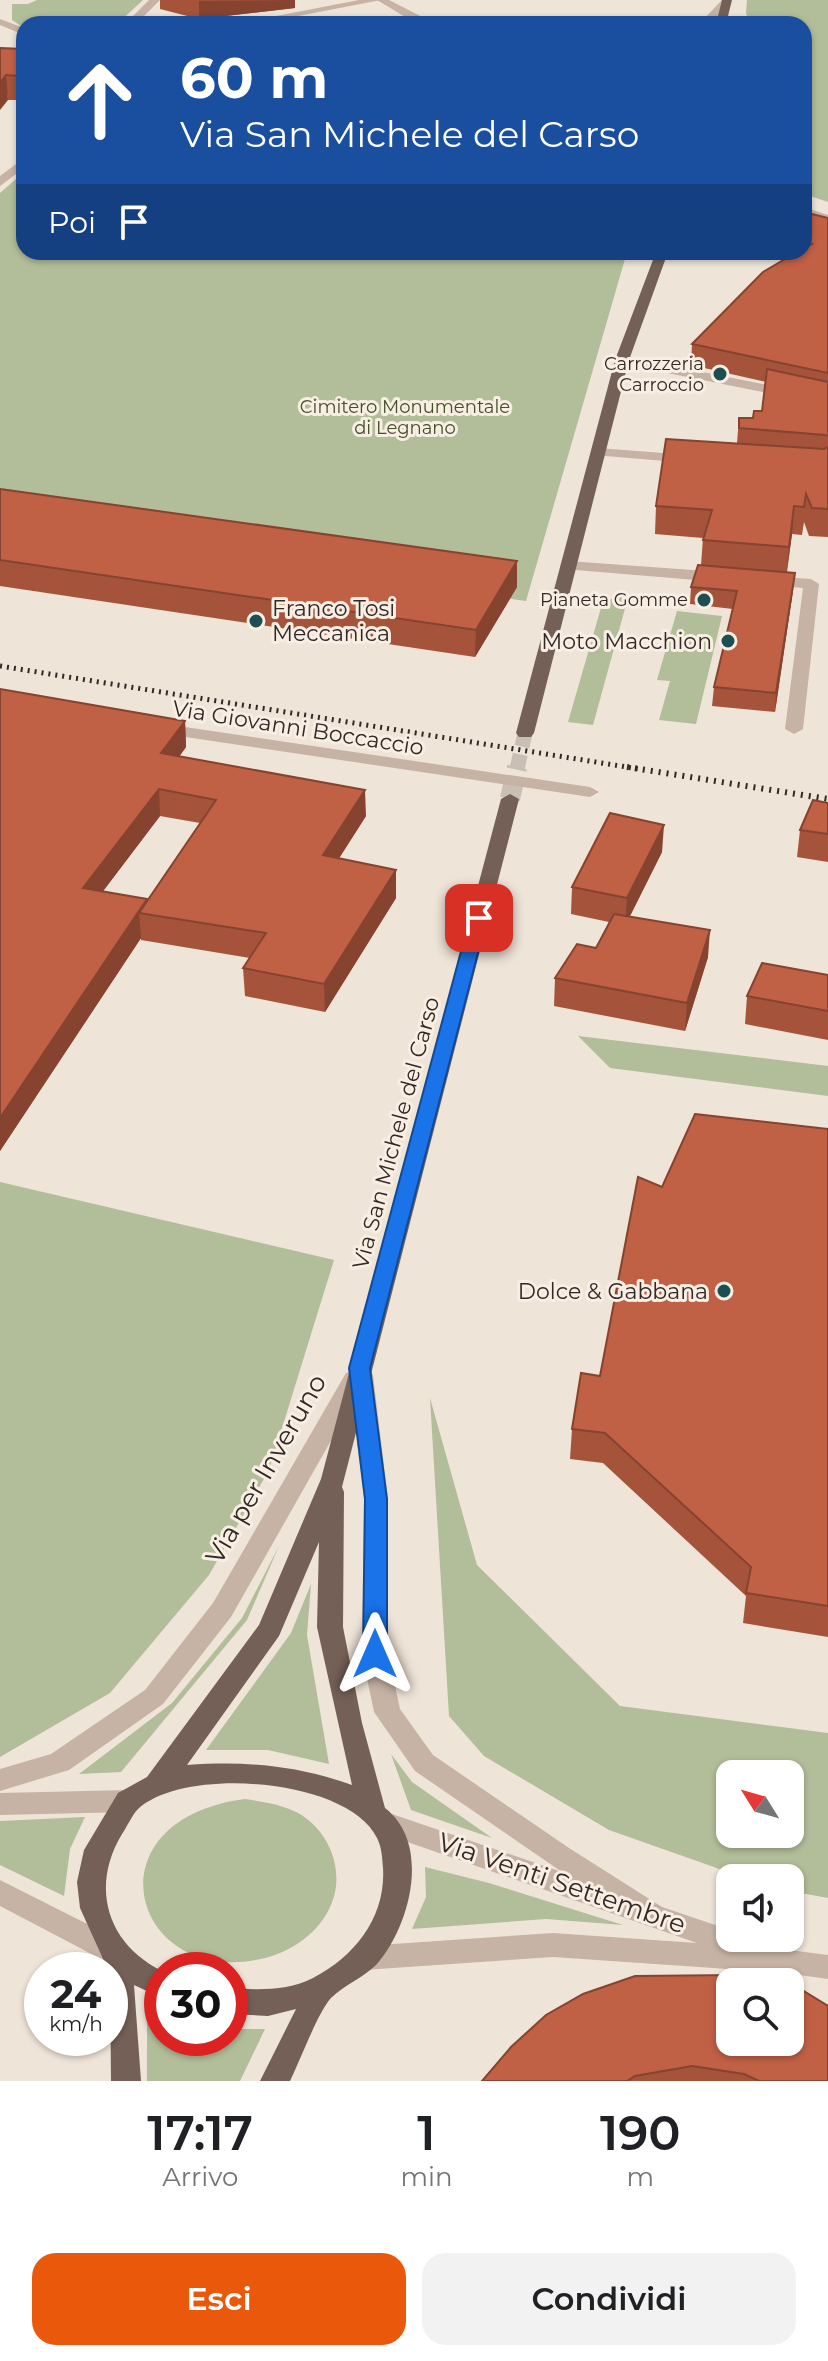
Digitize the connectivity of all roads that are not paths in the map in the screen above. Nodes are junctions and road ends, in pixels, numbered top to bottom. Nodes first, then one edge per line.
1 (155, 0) edge
2 (379, 0) edge
3 (726, 1) edge
4 (138, 16) edge
5 (286, 16) edge
6 (410, 16) edge
7 (712, 16) edge
8 (16, 169) edge
9 (0, 182) edge
10 (659, 260) edge
11 (622, 360) junction
12 (828, 401) edge
13 (598, 452) junction
14 (713, 461) edge
15 (568, 566) junction
16 (137, 725) edge
17 (794, 729) dead end
18 (525, 733) tunnel mouth
19 (590, 792) dead end
20 (510, 799) tunnel mouth
21 (360, 1368) junction
22 (333, 1479) junction
23 (0, 1780) edge
24 (157, 1785) junction
25 (128, 1801) junction
26 (0, 1804) edge
27 (378, 1816) junction
28 (0, 1892) edge
29 (652, 1914) junction
30 (113, 1952) edge
31 (115, 1952) edge
32 (364, 1958) junction
33 (785, 1961) junction
34 (128, 1964) edge
35 (828, 1967) edge
36 (144, 1976) edge
37 (320, 1990) junction
38 (248, 2002) edge
39 (124, 2056) edge
40 (126, 2081) edge
41 (275, 2081) edge

1 - 4 street
2 - 5 street
2 - 6 street
3 - 7 street
8 - 9 street
10 - 11 main road
11 - 12 street
11 - 13 main road
13 - 14 street
13 - 15 main road
15 - 17 street
15 - 18 main road
16 - 19 street, Via Giovanni Boccaccio
20 - 21 main road, Via San Michele del Carso
21 - 22 main road, Via San Michele del Carso
21 - 23 street, Via per Inveruno
21 - 29 street, Via per Inveruno
22 - 24 main road
22 - 27 main road
24 - 25 main road
24 - 27 main road
25 - 26 street
25 - 31 main road
27 - 29 street, Via Venti Settembre
27 - 32 main road
28 - 30 street
29 - 33 street, Via Venti Settembre
32 - 33 street, Via Venti Settembre
32 - 37 main road
33 - 35 street, Via Venti Settembre
34 - 36 main road
37 - 38 main road
37 - 41 main road
39 - 40 main road

